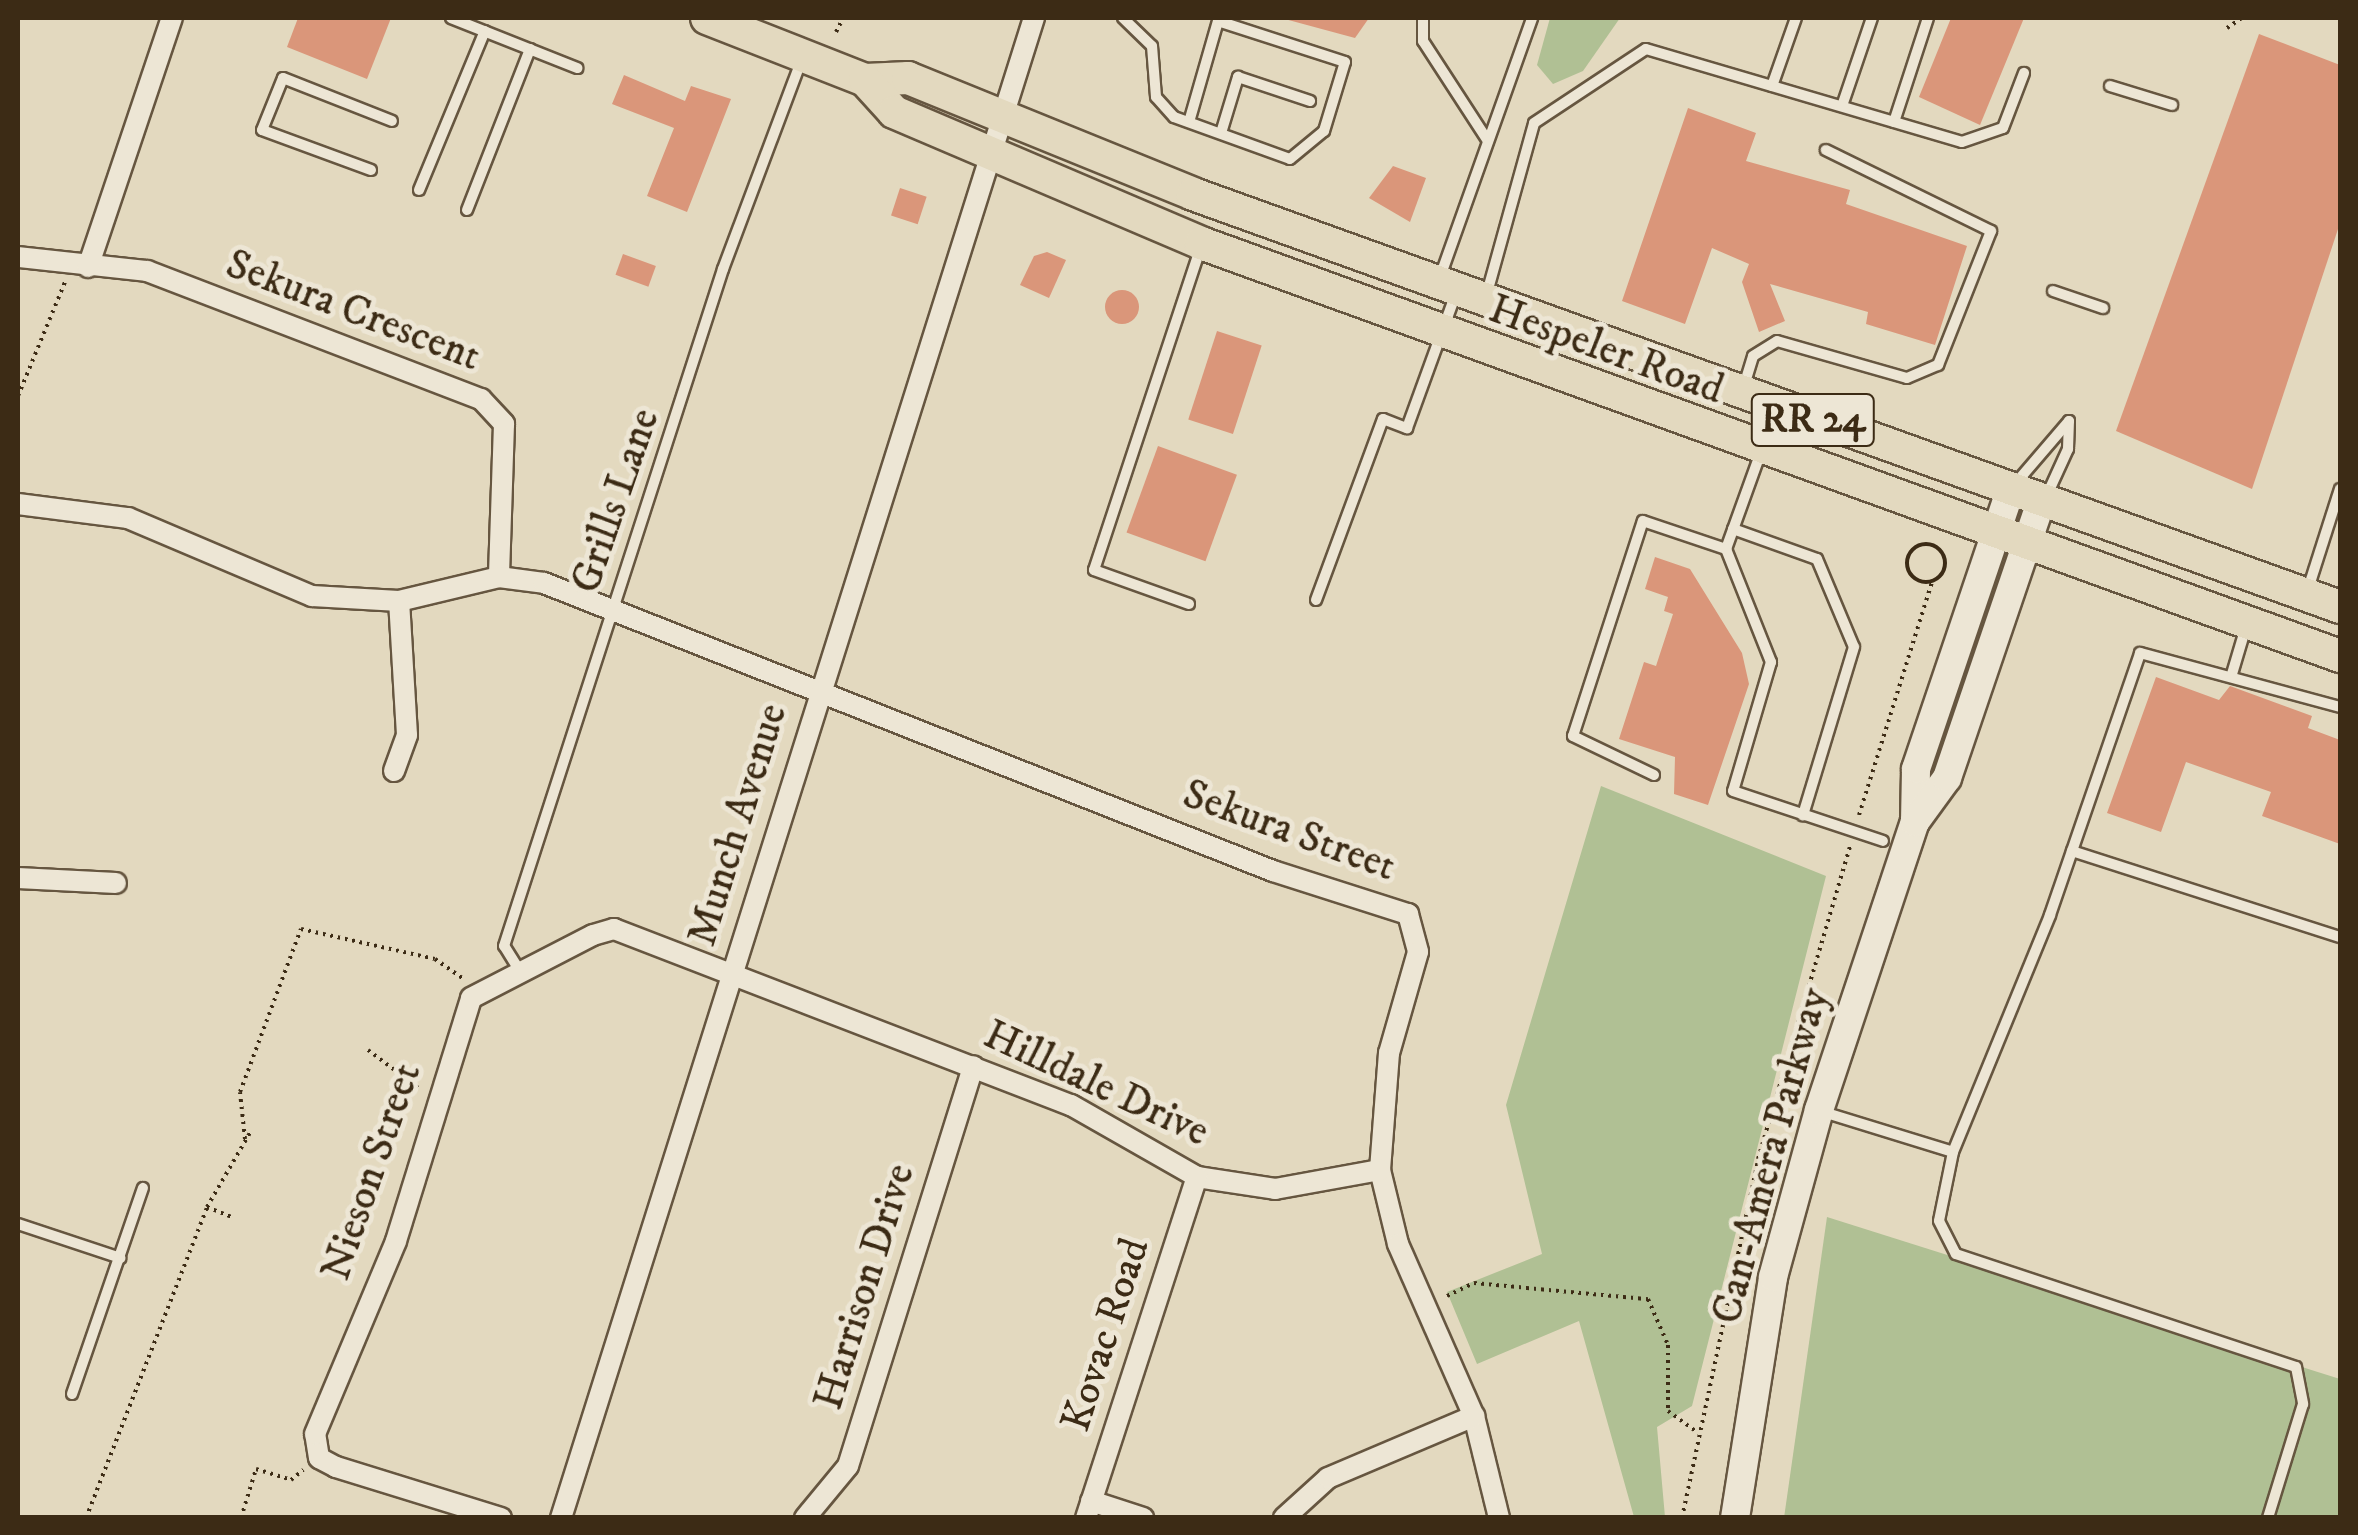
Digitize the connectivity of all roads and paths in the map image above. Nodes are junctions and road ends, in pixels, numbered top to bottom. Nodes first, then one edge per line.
1 (172, 18) edge
2 (451, 18) edge
3 (707, 18) edge
4 (842, 18) edge
5 (1034, 18) edge
6 (1124, 18) edge
7 (1422, 18) edge
8 (1532, 18) edge
9 (1796, 18) edge
10 (1872, 18) edge
11 (1928, 18) edge
12 (2242, 18) edge
13 (2227, 28) dead end
14 (484, 31) junction
15 (836, 32) dead end
16 (530, 49) junction
17 (804, 55) junction
18 (576, 68) dead end
19 (2024, 72) dead end
20 (865, 80) junction
21 (1772, 86) junction
22 (2110, 86) dead end
23 (1310, 101) dead end
24 (2172, 105) dead end
25 (1842, 106) junction
26 (998, 114) junction
27 (392, 122) dead end
28 (1189, 122) junction
29 (1894, 122) junction
30 (1221, 133) junction
31 (1488, 140) junction
32 (1826, 150) dead end
33 (985, 154) junction
34 (371, 170) dead end
35 (419, 190) dead end
36 (467, 210) dead end
37 (1202, 243) junction
38 (18, 257) edge
39 (88, 267) junction
40 (1460, 291) junction
41 (2053, 291) dead end
42 (2103, 308) dead end
43 (1442, 335) junction
44 (1742, 394) junction
45 (18, 396) edge
46 (1761, 452) junction
47 (2340, 489) edge
48 (2010, 491) junction
49 (2041, 502) junction
50 (18, 504) edge
51 (1733, 529) junction
52 (2010, 541) junction
53 (1726, 549) junction
54 (500, 577) junction
55 (1932, 582) junction
56 (2306, 595) junction
57 (1316, 600) dead end
58 (399, 601) junction
59 (1188, 604) dead end
60 (615, 606) junction
61 (2340, 607) edge
62 (2246, 625) junction
63 (2340, 656) edge
64 (2232, 674) junction
65 (818, 688) junction
66 (2340, 707) edge
67 (394, 771) dead end
68 (1654, 775) dead end
69 (1803, 815) junction
70 (1854, 832) junction
71 (1883, 841) dead end
72 (2072, 850) junction
73 (18, 878) edge
74 (116, 883) dead end
75 (2340, 937) edge
76 (518, 968) junction
77 (732, 972) junction
78 (476, 990) junction
79 (368, 1050) dead end
80 (974, 1066) junction
81 (440, 1098) junction
82 (1819, 1110) junction
83 (251, 1132) dead end
84 (246, 1139) junction
85 (1954, 1152) junction
86 (1380, 1170) junction
87 (1197, 1177) junction
88 (143, 1188) dead end
89 (207, 1208) junction
90 (234, 1218) dead end
91 (18, 1224) edge
92 (120, 1258) junction
93 (1447, 1296) dead end
94 (72, 1394) dead end
95 (1474, 1416) junction
96 (1698, 1432) junction
97 (319, 1458) junction
98 (1089, 1509) edge
99 (86, 1518) edge
100 (241, 1518) edge
101 (501, 1518) edge
102 (562, 1518) edge
103 (804, 1518) edge
104 (1143, 1518) edge
105 (1284, 1518) edge
106 (1499, 1518) edge
107 (1682, 1518) edge
108 (1735, 1518) edge
109 (2268, 1518) edge

1 - 39 street
2 - 14 lane
3 - 17 main road, Hespeler Road / RR 24
4 - 15 path
5 - 26 street, Munch Avenue
6 - 28 lane
7 - 31 lane
8 - 31 lane
9 - 21 lane
10 - 25 lane
11 - 29 lane
12 - 13 path
14 - 16 lane
14 - 35 lane
16 - 18 lane
16 - 36 lane
17 - 20 main road, Hespeler Road / RR 24
17 - 60 lane, Grills Lane
19 - 29 lane
20 - 26 main road, Hespeler Road / RR 24
20 - 33 main road, Hespeler Road / RR 24
21 - 25 lane
21 - 40 lane
22 - 24 lane
23 - 30 lane
25 - 29 lane
26 - 33 street, Munch Avenue
26 - 40 main road, Hespeler Road / RR 24
27 - 34 lane
28 - 30 lane
28 - 30 lane
31 - 40 lane
32 - 44 lane
33 - 37 main road, Hespeler Road / RR 24
33 - 65 street, Munch Avenue
37 - 43 main road, Hespeler Road / RR 24
37 - 59 lane
38 - 39 street, Sekura Crescent
39 - 45 path
39 - 54 street, Sekura Crescent
40 - 43 lane
40 - 44 main road, Hespeler Road / RR 24
41 - 42 lane
43 - 46 main road, Hespeler Road / RR 24
43 - 57 lane
44 - 48 main road, Hespeler Road / RR 24
46 - 51 lane
46 - 52 main road, Hespeler Road / RR 24
47 - 56 lane
48 - 49 main road, Hespeler Road / RR 24
48 - 49 lane
48 - 52 main road, Can-Amera Parkway
49 - 52 main road, Can-Amera Parkway
49 - 56 main road, Hespeler Road / RR 24
50 - 58 street
51 - 53 lane
51 - 69 lane
52 - 62 main road, Hespeler Road / RR 24
52 - 82 main road, Can-Amera Parkway
53 - 68 lane
53 - 69 lane
54 - 58 street
54 - 60 street
55 - 55 path
55 - 70 path
56 - 61 main road, Hespeler Road / RR 24
58 - 67 street
60 - 65 street, Sekura Street
60 - 76 lane, Grills Lane
62 - 63 main road, Hespeler Road / RR 24
62 - 64 lane
64 - 66 lane
64 - 72 lane
65 - 77 street, Munch Avenue
65 - 86 street, Sekura Street
69 - 70 lane
70 - 71 lane
70 - 96 path
72 - 75 lane
72 - 85 lane
73 - 74 street
76 - 77 street
76 - 78 street
77 - 80 street, Hilldale Drive
77 - 102 street, Munch Avenue
78 - 81 street, Nieson Street
78 - 84 path
79 - 81 path
80 - 87 street, Hilldale Drive
80 - 103 street, Harrison Drive
81 - 97 street, Nieson Street
82 - 85 lane
82 - 108 main road, Can-Amera Parkway
83 - 84 path
84 - 89 path
85 - 109 lane
86 - 87 street, Hilldale Drive
86 - 95 street, Sekura Street
87 - 98 street, Kovac Road
88 - 92 lane
89 - 90 path
89 - 99 path
91 - 92 lane
92 - 94 lane
93 - 96 path
95 - 105 street
95 - 106 street, Sekura Street
96 - 107 path
97 - 100 path
97 - 101 street
98 - 104 street

